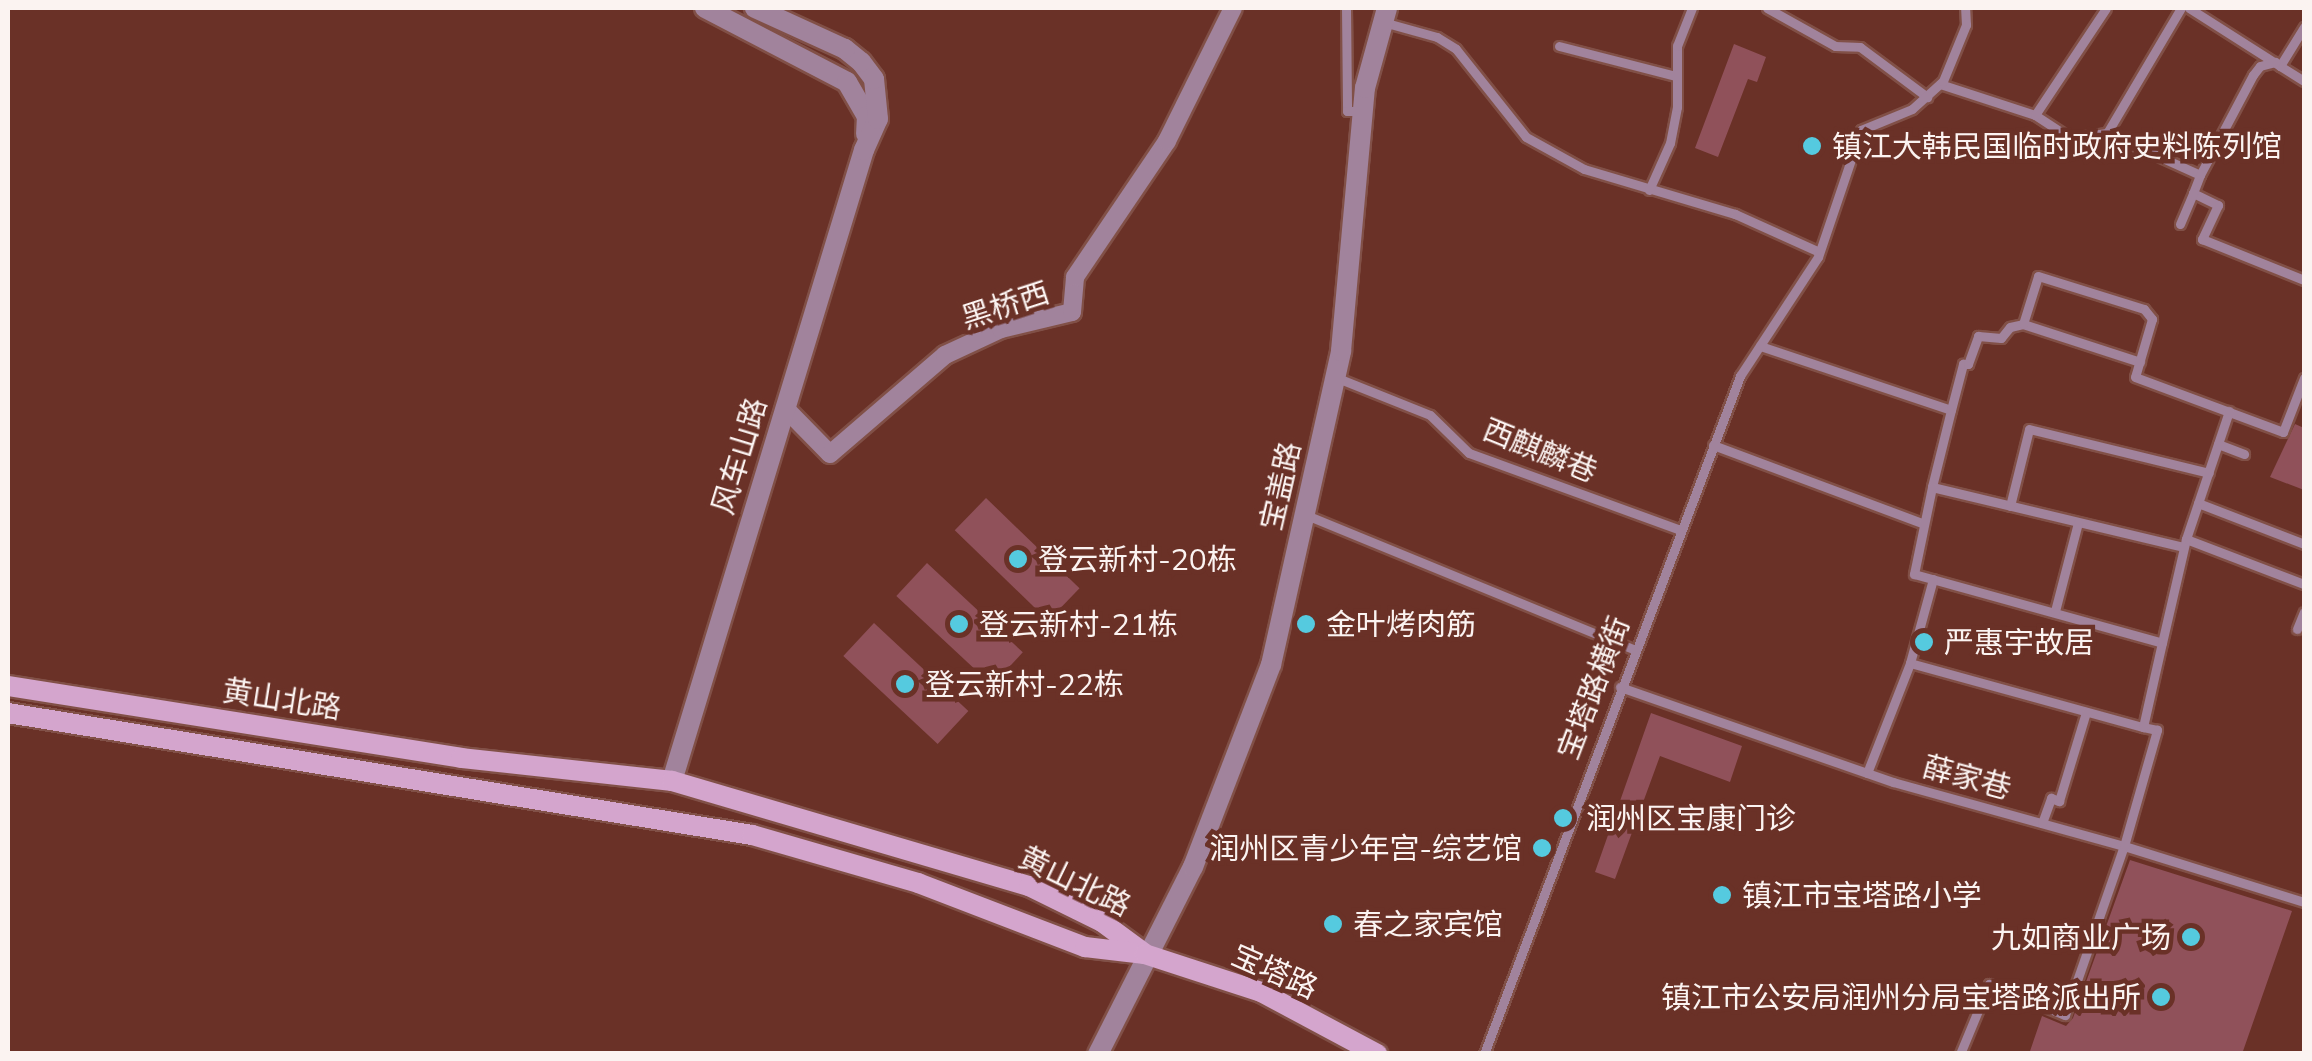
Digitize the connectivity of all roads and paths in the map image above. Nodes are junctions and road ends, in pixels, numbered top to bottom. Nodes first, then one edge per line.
1 (705, 8) edge
2 (755, 8) edge
3 (1233, 8) edge
4 (1346, 8) edge
5 (1692, 8) edge
6 (1767, 8) edge
7 (1964, 8) edge
8 (2106, 8) edge
9 (2181, 8) edge
10 (2189, 8) edge
11 (1385, 14) edge
12 (2304, 26) edge
13 (1559, 46) dead end
14 (2278, 64) junction
15 (1676, 76) junction
16 (2304, 81) edge
17 (1940, 84) junction
18 (1927, 97) junction
19 (1363, 111) junction
20 (2035, 115) junction
21 (2107, 134) junction
22 (864, 150) junction
23 (2200, 175) junction
24 (1650, 190) junction
25 (2194, 194) junction
26 (2180, 224) dead end
27 (1820, 252) junction
28 (2304, 280) edge
29 (2022, 324) junction
30 (1760, 346) junction
31 (2140, 362) junction
32 (1335, 378) junction
33 (2304, 378) edge
34 (785, 408) junction
35 (1951, 410) junction
36 (2228, 410) junction
37 (1713, 444) junction
38 (2218, 444) junction
39 (2244, 454) dead end
40 (2209, 473) junction
41 (1932, 486) junction
42 (2198, 503) junction
43 (2010, 506) junction
44 (1304, 514) junction
45 (2078, 523) junction
46 (1924, 524) junction
47 (1680, 530) junction
48 (2185, 543) junction
49 (2304, 544) edge
50 (1933, 579) junction
51 (2304, 584) edge
52 (2055, 611) junction
53 (2304, 612) edge
54 (2298, 629) dead end
55 (2162, 642) junction
56 (1634, 650) junction
57 (1910, 663) junction
58 (8, 686) edge
59 (1620, 686) junction
60 (2086, 712) junction
61 (8, 713) edge
62 (2144, 726) junction
63 (1867, 773) junction
64 (672, 781) junction
65 (2042, 823) junction
66 (2124, 846) junction
67 (2304, 902) edge
68 (1146, 954) junction
69 (1098, 1054) edge
70 (1377, 1054) edge
71 (1484, 1054) edge
72 (1960, 1054) edge

1 - 22 street
2 - 22 street, 风车山路
3 - 34 street, 黑桥西
4 - 19 lane
5 - 15 lane
6 - 18 lane
7 - 17 lane, 宝塔路横街
8 - 20 lane
9 - 21 lane
10 - 14 lane
11 - 19 street, 宝盖路
11 - 24 lane
12 - 14 lane
13 - 15 lane
14 - 16 lane
14 - 23 lane
15 - 24 lane
17 - 18 lane, 宝塔路横街
17 - 20 lane
18 - 27 lane, 宝塔路横街
19 - 32 street, 宝盖路
20 - 21 lane
21 - 23 lane
22 - 34 street, 风车山路
23 - 25 lane
24 - 27 lane
25 - 26 lane
25 - 28 lane
27 - 30 lane, 宝塔路横街
29 - 31 lane
29 - 31 lane
29 - 35 lane
30 - 35 lane
30 - 37 lane, 宝塔路横街
31 - 36 lane
32 - 44 street, 宝盖路
32 - 47 lane, 西麒麟巷
33 - 36 lane
34 - 64 street, 风车山路
35 - 41 lane
36 - 38 lane
37 - 46 lane
37 - 47 lane, 宝塔路横街
38 - 39 lane
38 - 40 lane
40 - 42 lane
40 - 43 lane
41 - 43 lane
41 - 46 lane
42 - 48 lane
42 - 49 lane
43 - 45 lane
44 - 56 lane
44 - 68 street, 宝盖路
45 - 48 lane
45 - 52 lane
46 - 50 lane
47 - 56 lane, 宝塔路横街
48 - 51 lane
48 - 55 lane
50 - 52 lane
50 - 57 lane
52 - 55 lane
53 - 54 lane
55 - 62 lane
56 - 59 lane, 宝塔路横街
57 - 60 lane
57 - 63 lane
58 - 64 main road, 黄山北路
59 - 63 lane, 薛家巷
59 - 71 lane, 宝塔路横街
60 - 62 lane
60 - 65 lane
61 - 68 main road, 黄山北路
62 - 66 lane
63 - 65 lane, 薛家巷
64 - 68 main road, 黄山北路
65 - 66 lane, 薛家巷
66 - 67 lane, 薛家巷
66 - 72 lane
68 - 69 street, 宝盖路
68 - 70 main road, 宝塔路

